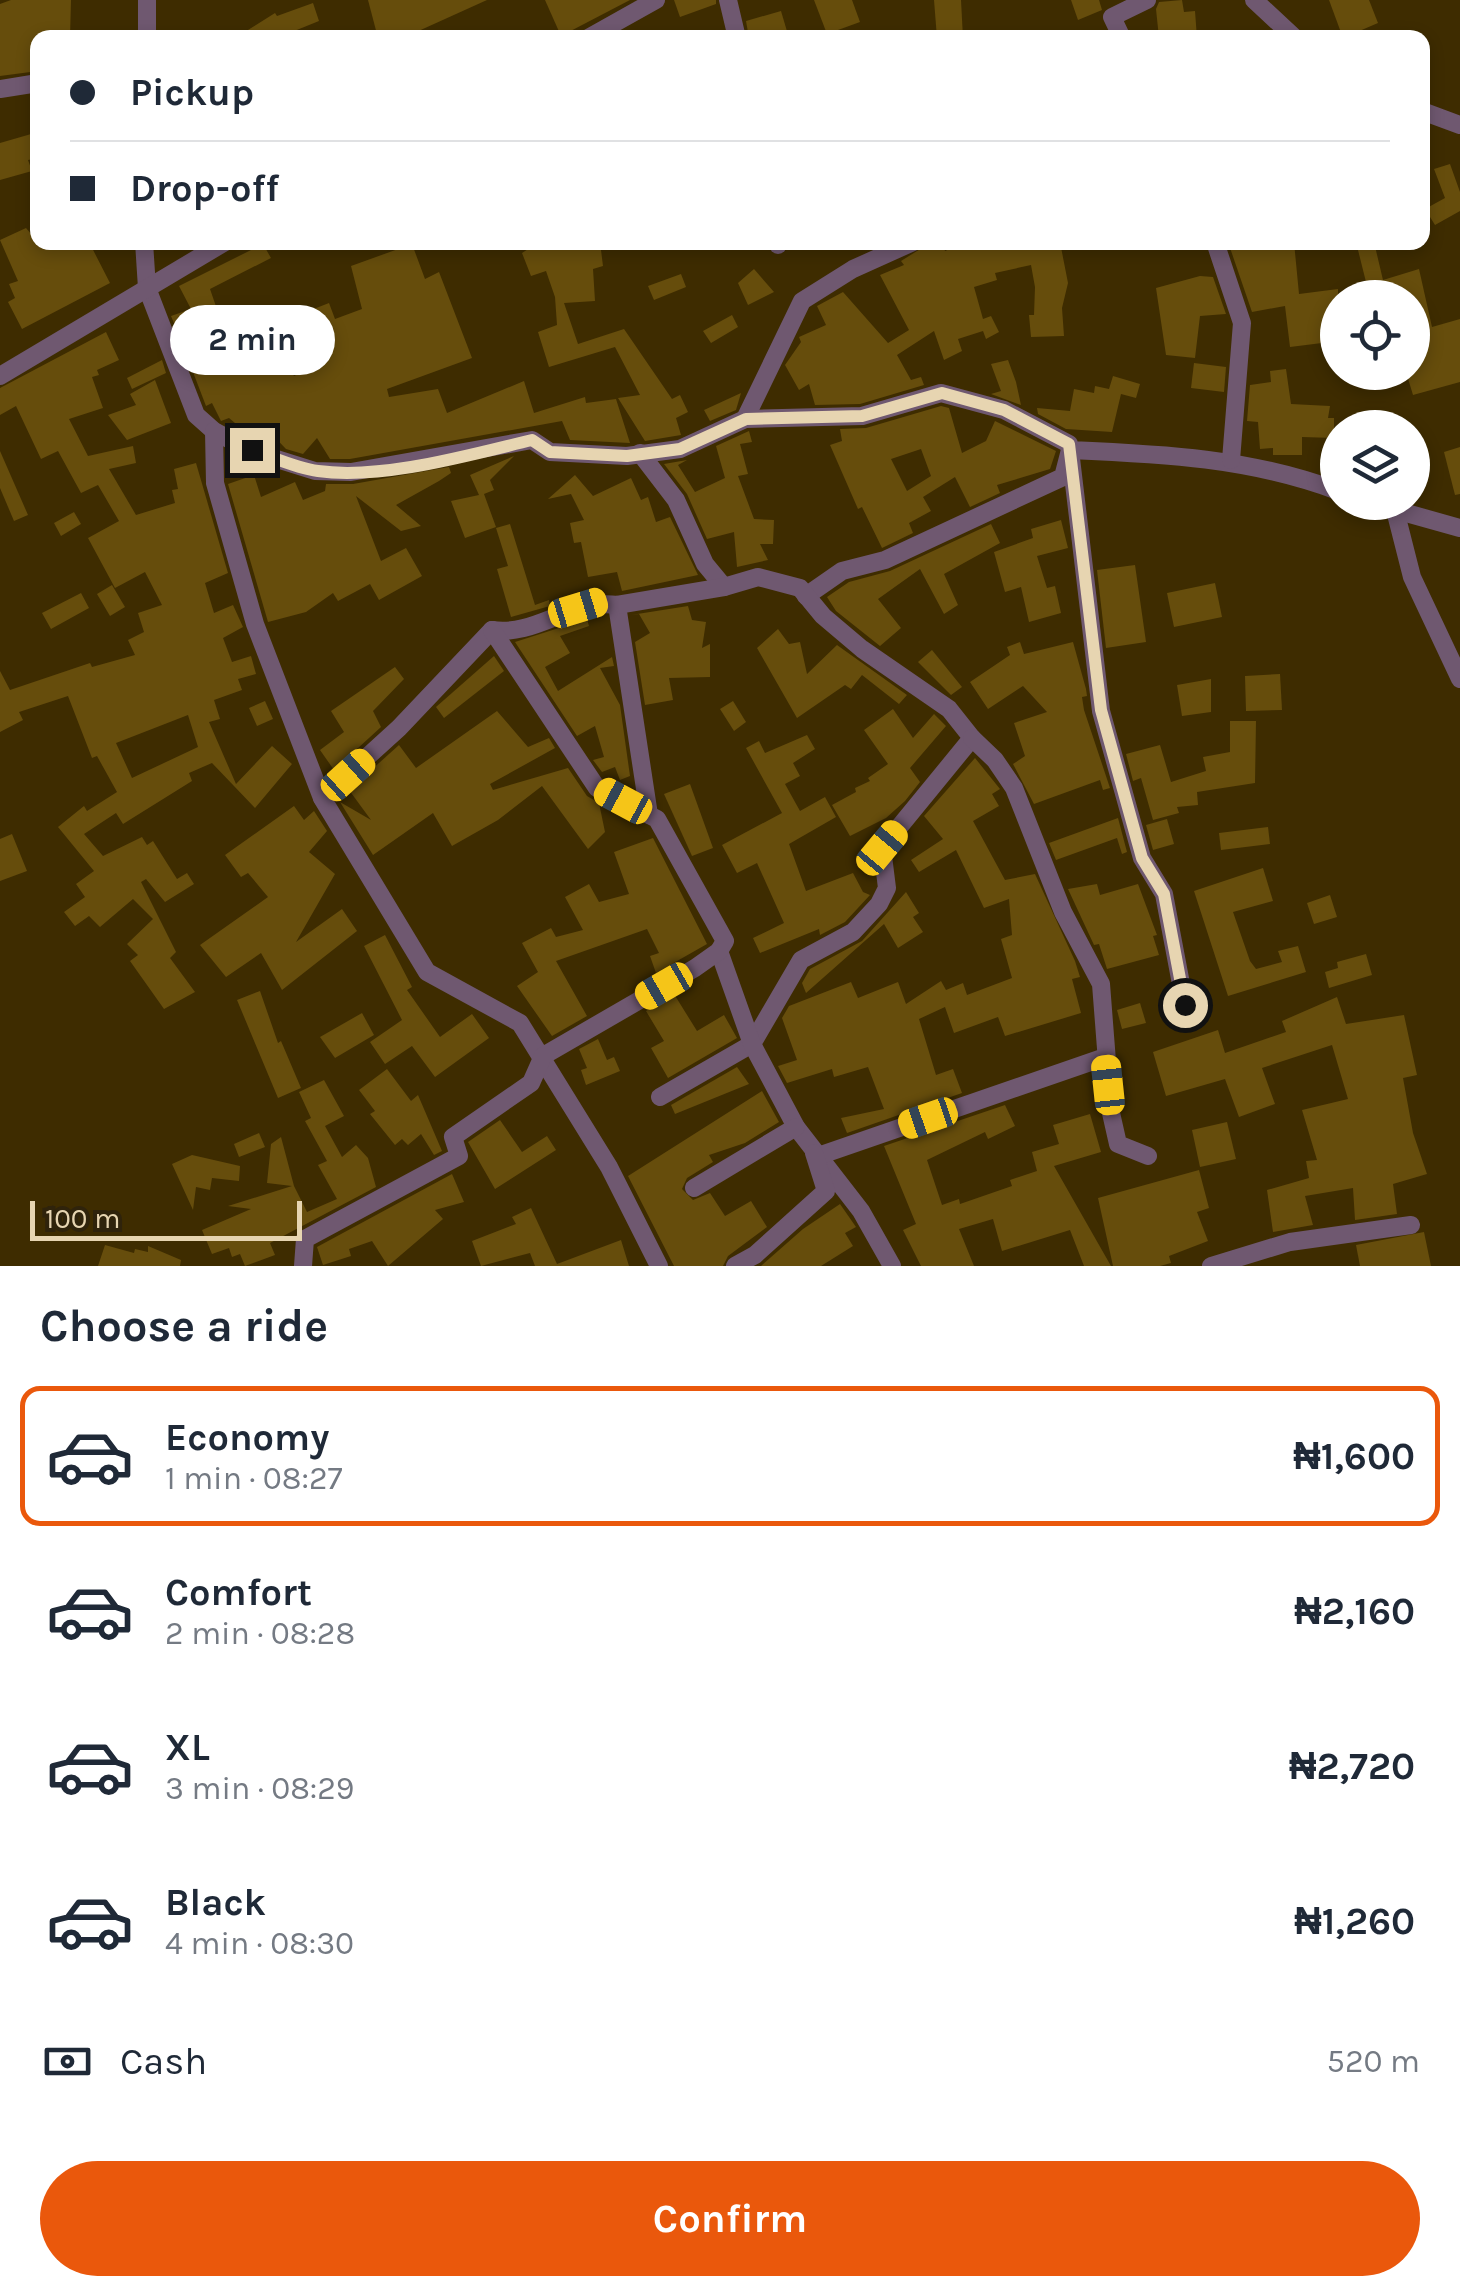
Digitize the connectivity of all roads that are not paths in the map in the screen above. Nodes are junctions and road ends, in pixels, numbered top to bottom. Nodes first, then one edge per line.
1 (147, 0) edge
2 (728, 0) edge
3 (1147, 0) edge
4 (1254, 0) edge
5 (648, 2) edge
6 (147, 30) edge
7 (601, 30) edge
8 (736, 30) edge
9 (1118, 30) edge
10 (1286, 30) edge
11 (30, 84) edge
12 (0, 90) edge
13 (1430, 114) edge
14 (1460, 125) edge
15 (145, 250) edge
16 (212, 250) edge
17 (896, 250) edge
18 (1219, 250) edge
19 (148, 288) junction
20 (0, 376) edge
21 (746, 419) junction
22 (214, 431) junction
23 (1070, 450) junction
24 (640, 453) junction
25 (1231, 460) junction
26 (1320, 484) edge
27 (1398, 520) edge
28 (1423, 520) edge
29 (1460, 528) edge
30 (724, 588) junction
31 (806, 596) junction
32 (617, 605) junction
33 (492, 630) junction
34 (1460, 679) edge
35 (972, 738) junction
36 (322, 798) junction
37 (649, 815) junction
38 (719, 951) junction
39 (1185, 1005) dead end
40 (752, 1044) junction
41 (542, 1056) junction
42 (1105, 1057) junction
43 (660, 1098) dead end
44 (796, 1127) junction
45 (817, 1152) junction
46 (1148, 1156) dead end
47 (694, 1188) dead end
48 (1411, 1225) dead end
49 (304, 1266) edge
50 (659, 1266) edge
51 (735, 1266) edge
52 (892, 1266) edge
53 (1211, 1266) edge

1 - 6 street
2 - 8 street
3 - 9 street
4 - 10 street
5 - 7 street
11 - 12 street
13 - 14 street
15 - 19 street
16 - 19 street
17 - 21 street
18 - 25 street
19 - 20 street
19 - 22 street
21 - 23 street
21 - 24 street
22 - 24 street
22 - 36 street
23 - 25 street
23 - 31 street
23 - 39 street
24 - 30 street
25 - 26 street
27 - 34 street
28 - 29 street
30 - 31 street
30 - 32 street
31 - 35 street
32 - 33 street
32 - 37 street
33 - 36 street
33 - 37 street
35 - 40 street
35 - 42 street
36 - 41 street
37 - 38 street
38 - 40 street
38 - 41 street
40 - 43 street
40 - 44 street
41 - 49 street
41 - 50 street
42 - 45 street
42 - 46 street
44 - 45 street
44 - 47 street
45 - 51 street
45 - 52 street
48 - 53 street

